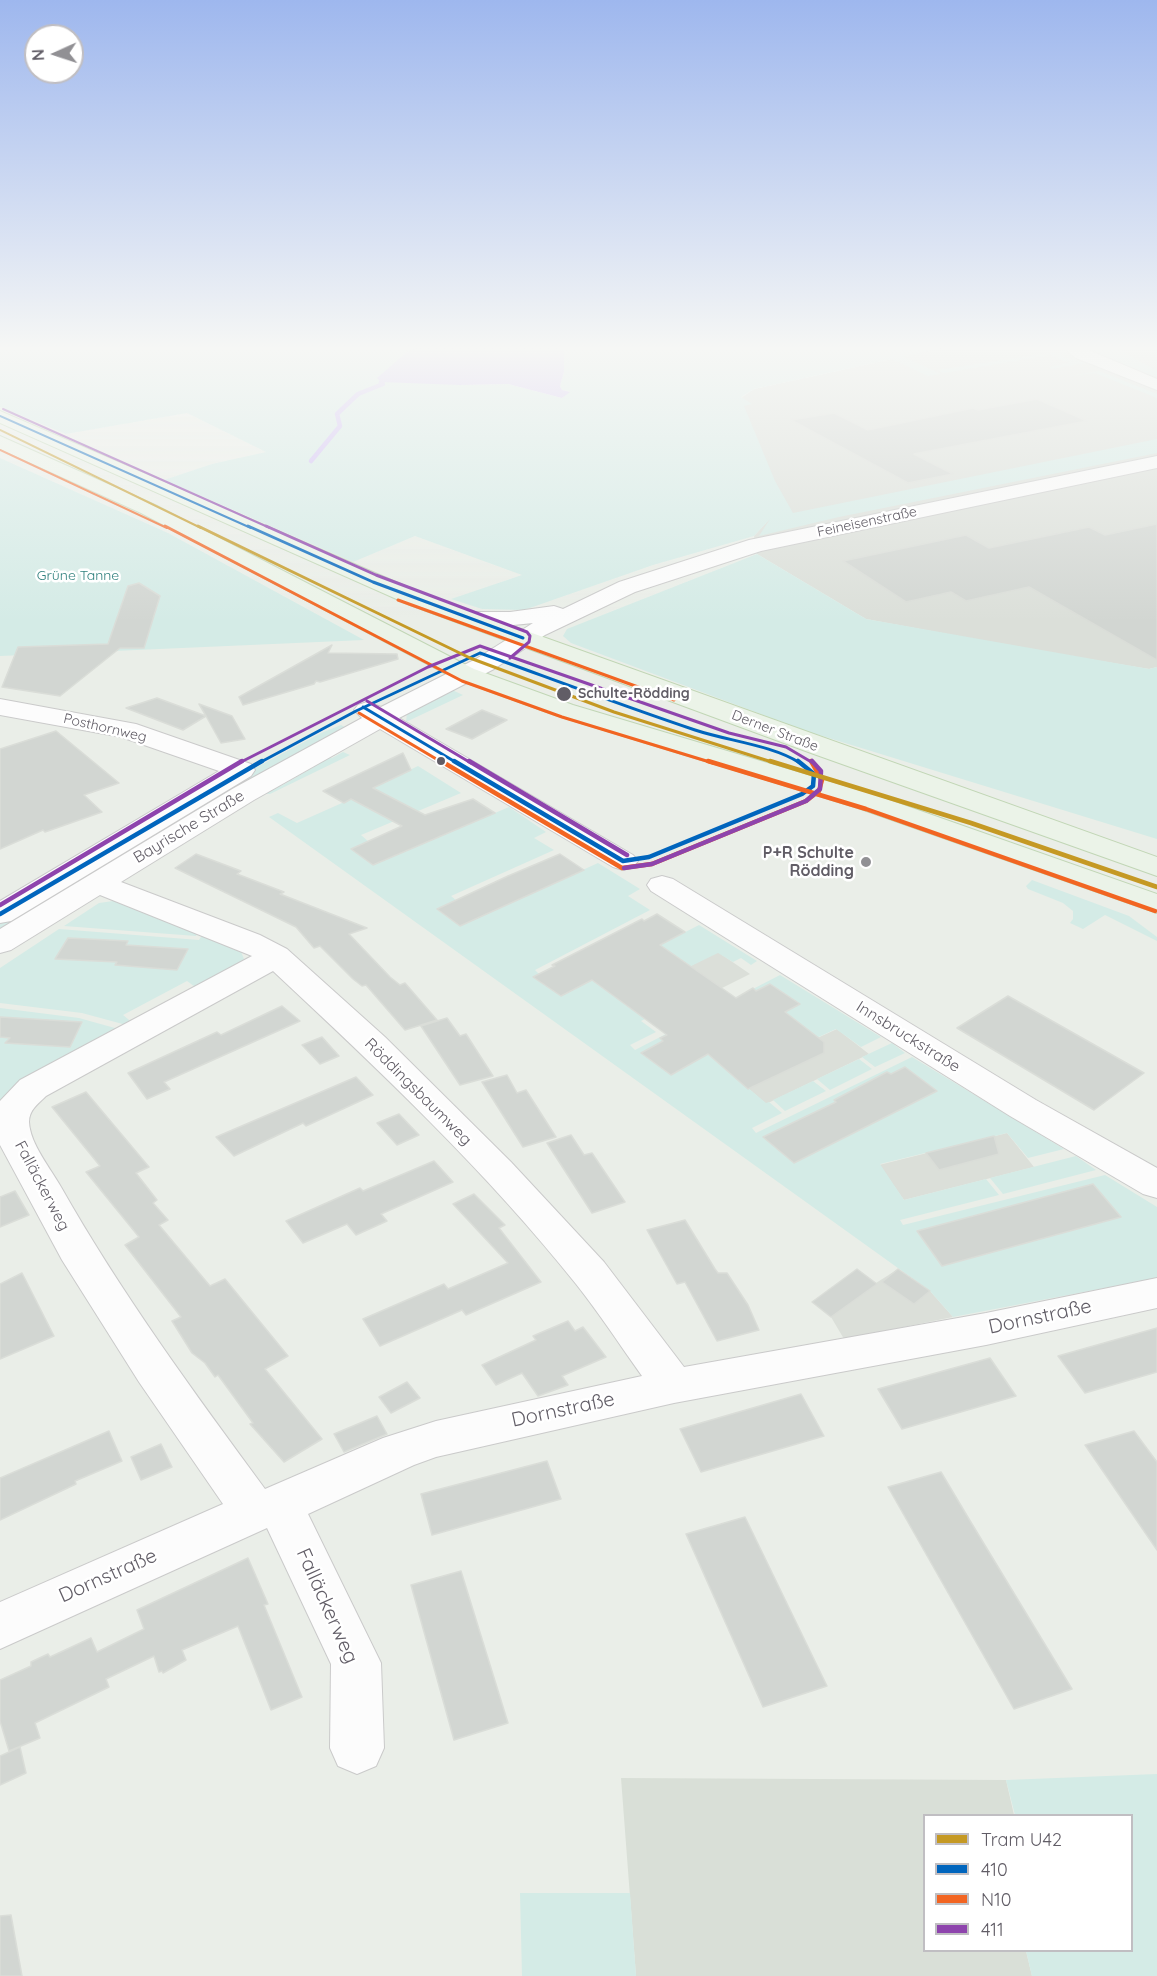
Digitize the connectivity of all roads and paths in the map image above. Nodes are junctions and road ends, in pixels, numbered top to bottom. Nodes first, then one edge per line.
1 (50, 438) edge
2 (0, 442) edge
3 (1157, 462) edge
4 (585, 605) junction
5 (465, 617) junction
6 (523, 638) junction
7 (457, 670) junction
8 (0, 707) edge
9 (372, 712) junction
10 (241, 770) junction
11 (623, 861) dead end
12 (1157, 867) edge
13 (96, 883) junction
14 (662, 885) dead end
15 (1157, 904) edge
16 (0, 914) edge
17 (0, 943) edge
18 (276, 956) junction
19 (1157, 1185) edge
20 (1157, 1293) edge
21 (674, 1386) junction
22 (267, 1508) junction
23 (0, 1626) edge
24 (357, 1748) dead end

1 - 5 main road, Derner Straße
2 - 7 main road
3 - 4 street, Feineisenstraße
4 - 5 street, Feineisenstraße
4 - 6 street, Feineisenstraße
5 - 6 main road, Derner Straße
6 - 7 street, Feineisenstraße
6 - 12 main road, Derner Straße
7 - 9 street, Bayrische Straße
7 - 15 main road
8 - 10 street, Posthornweg
9 - 10 street, Bayrische Straße
9 - 11 street
9 - 13 street, Bayrische Straße
10 - 16 street, Bayrische Straße
13 - 17 street, Bayrische Straße
13 - 18 street, Röddingsbaumweg
14 - 19 street, Innsbruckstraße
18 - 21 street, Röddingsbaumweg
18 - 22 street, Falläckerweg
20 - 21 street, Dornstraße
21 - 22 street, Dornstraße
22 - 23 street, Dornstraße
22 - 24 street, Falläckerweg

